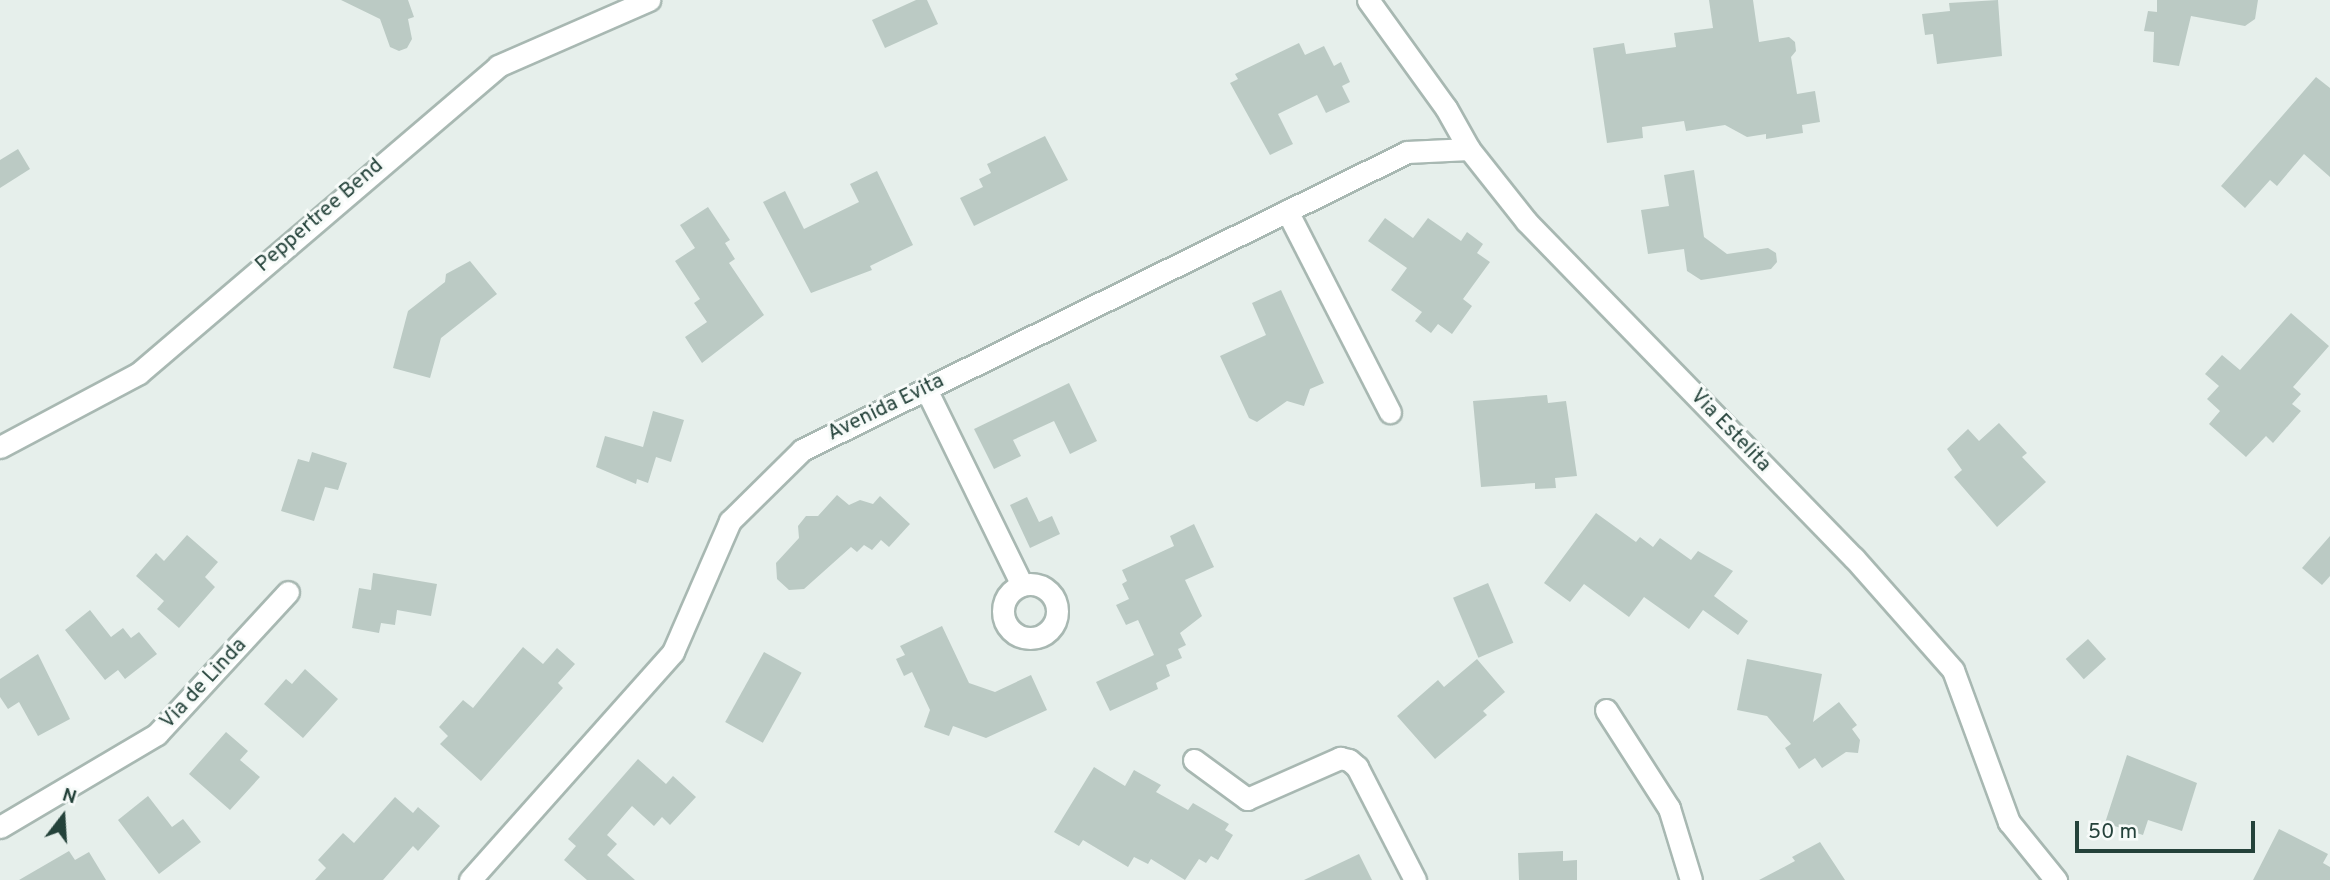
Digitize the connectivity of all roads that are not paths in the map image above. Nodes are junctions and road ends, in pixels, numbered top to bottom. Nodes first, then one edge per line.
1 (649, 0) edge
2 (1368, 0) edge
3 (1469, 149) junction
4 (1287, 211) junction
5 (926, 389) junction
6 (1391, 412) dead end
7 (0, 447) edge
8 (1022, 585) dead end
9 (288, 592) dead end
10 (1606, 710) dead end
11 (1194, 760) dead end
12 (0, 827) edge
13 (2047, 878) edge
14 (470, 880) edge
15 (1415, 880) edge
16 (1691, 880) edge

1 - 7 street, Peppertree Bend
2 - 3 street, Via Estelita
3 - 4 street, Avenida Evita
3 - 13 street, Via Estelita
4 - 5 street, Avenida Evita
4 - 6 street
5 - 8 street
5 - 14 street, Avenida Evita
9 - 12 street, Via de Linda
10 - 16 street
11 - 15 street

